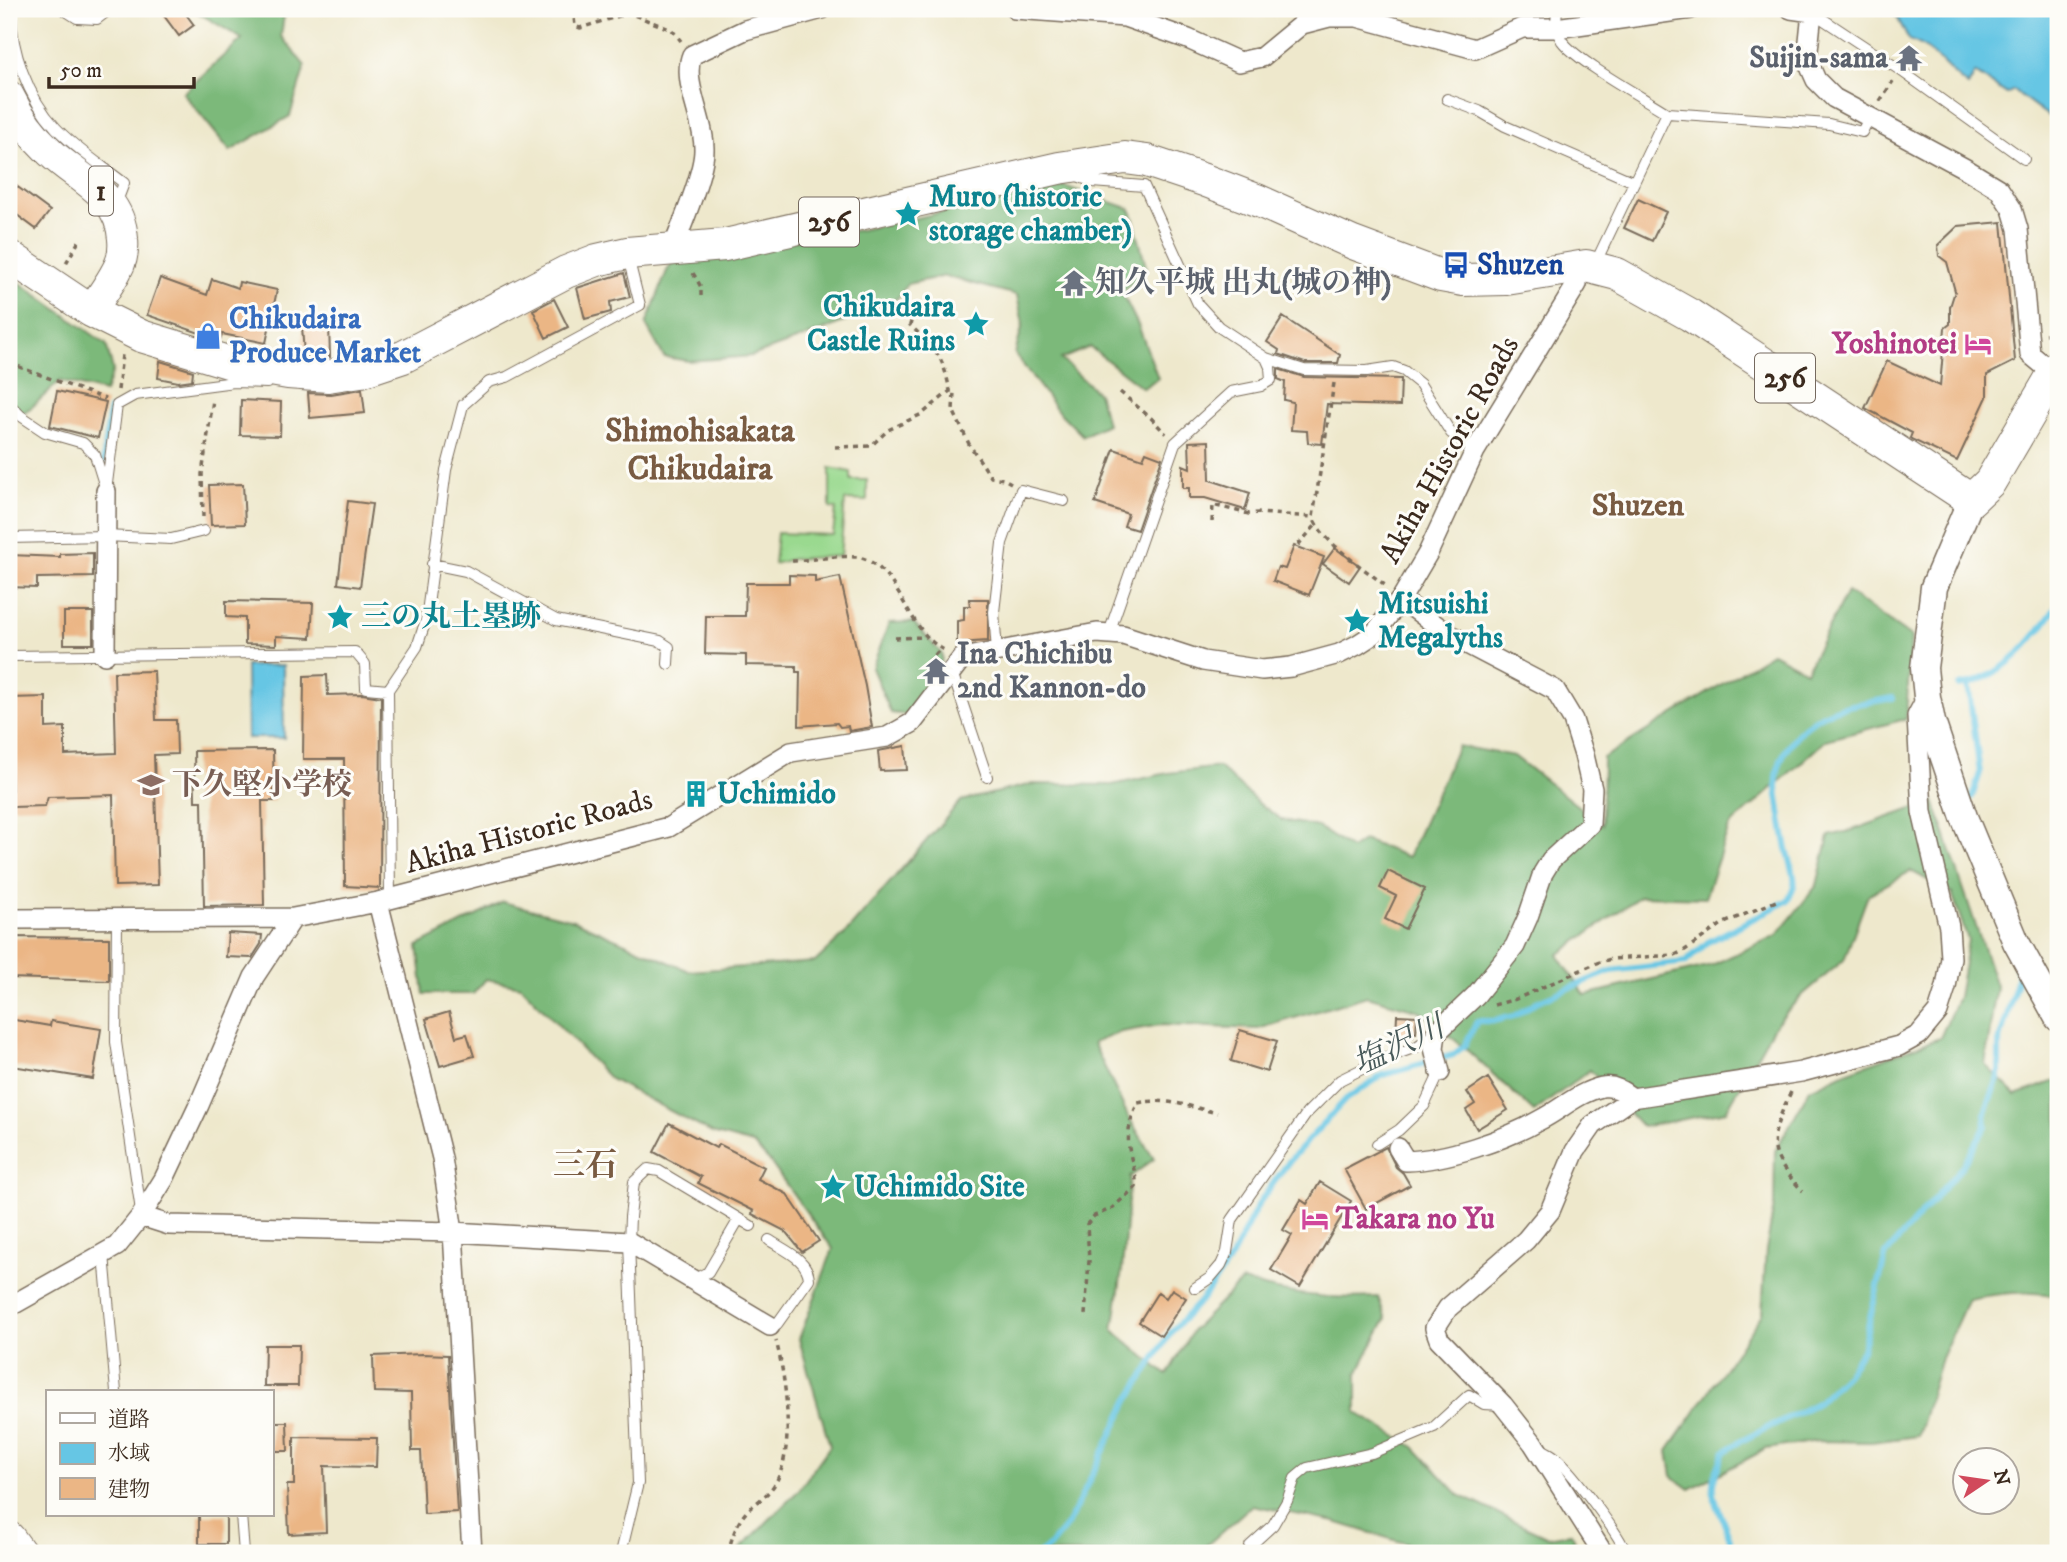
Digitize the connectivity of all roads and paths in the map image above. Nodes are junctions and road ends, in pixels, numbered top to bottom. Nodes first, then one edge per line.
1 (11, 9) edge
2 (63, 9) edge
3 (110, 9) edge
4 (573, 9) edge
5 (822, 9) edge
6 (1015, 9) edge
7 (1691, 9) edge
8 (1791, 9) edge
9 (1812, 12) junction
10 (1557, 18) edge
11 (687, 67) junction
12 (1900, 71) junction
13 (9, 96) edge
14 (1447, 99) dead end
15 (1667, 113) junction
16 (1869, 117) junction
17 (2024, 159) dead end
18 (1059, 168) junction
19 (1634, 182) junction
20 (115, 208) junction
21 (79, 241) dead end
22 (627, 253) junction
23 (9, 257) edge
24 (682, 259) junction
25 (68, 260) dead end
26 (1586, 267) junction
27 (701, 300) dead end
28 (91, 311) junction
29 (914, 312) dead end
30 (1266, 358) junction
31 (121, 361) dead end
32 (9, 363) edge
33 (120, 370) dead end
34 (2056, 370) edge
35 (1336, 371) junction
36 (286, 380) junction
37 (204, 387) junction
38 (950, 391) junction
39 (1119, 392) dead end
40 (9, 404) edge
41 (117, 405) junction
42 (1175, 443) junction
43 (835, 447) dead end
44 (1475, 452) junction
45 (1021, 490) junction
46 (106, 491) junction
47 (1971, 500) junction
48 (1064, 501) dead end
49 (1313, 517) junction
50 (1212, 522) dead end
51 (1316, 526) junction
52 (204, 531) joint
53 (105, 536) junction
54 (9, 538) edge
55 (1298, 545) dead end
56 (792, 561) dead end
57 (432, 564) junction
58 (1401, 599) junction
59 (1109, 634) junction
60 (926, 637) junction
61 (895, 638) dead end
62 (940, 649) junction
63 (998, 652) junction
64 (105, 655) junction
65 (9, 656) edge
66 (928, 663) dead end
67 (668, 664) dead end
68 (957, 664) junction
69 (388, 690) junction
70 (1927, 697) junction
71 (987, 777) dead end
72 (384, 901) junction
73 (1776, 901) dead end
74 (293, 918) junction
75 (9, 919) edge
76 (117, 919) junction
77 (1493, 1005) dead end
78 (2058, 1018) edge
79 (1435, 1040) junction
80 (1440, 1072) joint
81 (1801, 1072) junction
82 (1632, 1098) junction
83 (1217, 1113) dead end
84 (1377, 1144) dead end
85 (1398, 1148) dead end
86 (1803, 1191) dead end
87 (141, 1216) junction
88 (739, 1219) junction
89 (751, 1226) dead end
90 (453, 1232) junction
91 (769, 1240) dead end
92 (629, 1242) junction
93 (104, 1254) junction
94 (693, 1280) junction
95 (1195, 1288) dead end
96 (9, 1307) edge
97 (1085, 1314) dead end
98 (770, 1326) junction
99 (116, 1390) edge
100 (1503, 1405) junction
101 (1533, 1443) junction
102 (241, 1516) edge
103 (9, 1538) edge
104 (1250, 1546) dead end
105 (20, 1553) edge
106 (244, 1553) edge
107 (472, 1553) edge
108 (621, 1553) edge
109 (728, 1553) edge
110 (1602, 1553) edge
111 (1626, 1553) edge

1 - 20 lane
2 - 3 lane
4 - 11 path
5 - 11 street
6 - 10 street
7 - 10 street
8 - 9 street
9 - 12 lane
9 - 16 street
10 - 15 lane
11 - 24 street
12 - 16 path
12 - 17 lane
13 - 20 main road, 1
14 - 19 lane
15 - 16 lane
15 - 19 lane, Akiha Historic Roads
16 - 34 street
18 - 24 highway, 256
18 - 26 highway, 256
18 - 30 lane
19 - 26 lane, Akiha Historic Roads
20 - 28 main road, 1
21 - 25 path
22 - 24 highway, 256
22 - 36 highway, 256
22 - 57 lane
23 - 28 highway, 256
24 - 27 path
26 - 44 street, Akiha Historic Roads
26 - 47 highway, 256
28 - 36 highway, 256
29 - 38 path
30 - 35 lane
30 - 42 lane
31 - 33 path
32 - 41 path
34 - 47 highway
35 - 44 lane
35 - 49 path
36 - 37 lane
37 - 41 lane
37 - 52 path
38 - 43 path
38 - 45 path
39 - 42 path
40 - 46 lane
41 - 46 lane
42 - 59 lane
44 - 58 street, Akiha Historic Roads
45 - 48 lane
45 - 63 lane
46 - 53 street
47 - 70 main road
49 - 50 path
49 - 51 path
51 - 55 path
51 - 58 path
52 - 53 lane
53 - 54 lane
53 - 64 street
56 - 60 path
57 - 67 lane
57 - 69 lane
58 - 59 street, Akiha Historic Roads
58 - 79 street
59 - 63 street, Akiha Historic Roads
60 - 61 path
60 - 62 path
62 - 66 path
62 - 68 path
63 - 68 street, Akiha Historic Roads
64 - 65 lane
64 - 69 lane
68 - 71 lane
68 - 72 street, Akiha Historic Roads
69 - 72 lane
70 - 78 main road
70 - 81 street
72 - 74 street, Akiha Historic Roads
72 - 90 street
73 - 77 path
74 - 76 street, Akiha Historic Roads
74 - 87 street
75 - 76 street, Akiha Historic Roads
76 - 87 lane
79 - 80 street
79 - 95 lane
80 - 84 lane
81 - 82 street
81 - 86 path
82 - 85 street
82 - 100 street
83 - 97 path
87 - 90 street
87 - 93 street
88 - 89 lane
88 - 92 lane
88 - 94 lane
90 - 92 street
90 - 107 street
91 - 98 lane
92 - 94 street
92 - 108 lane
93 - 96 street
93 - 99 lane
94 - 98 street
98 - 109 path
100 - 101 street
100 - 104 lane
101 - 110 street
101 - 111 lane
102 - 106 lane
103 - 105 highway

